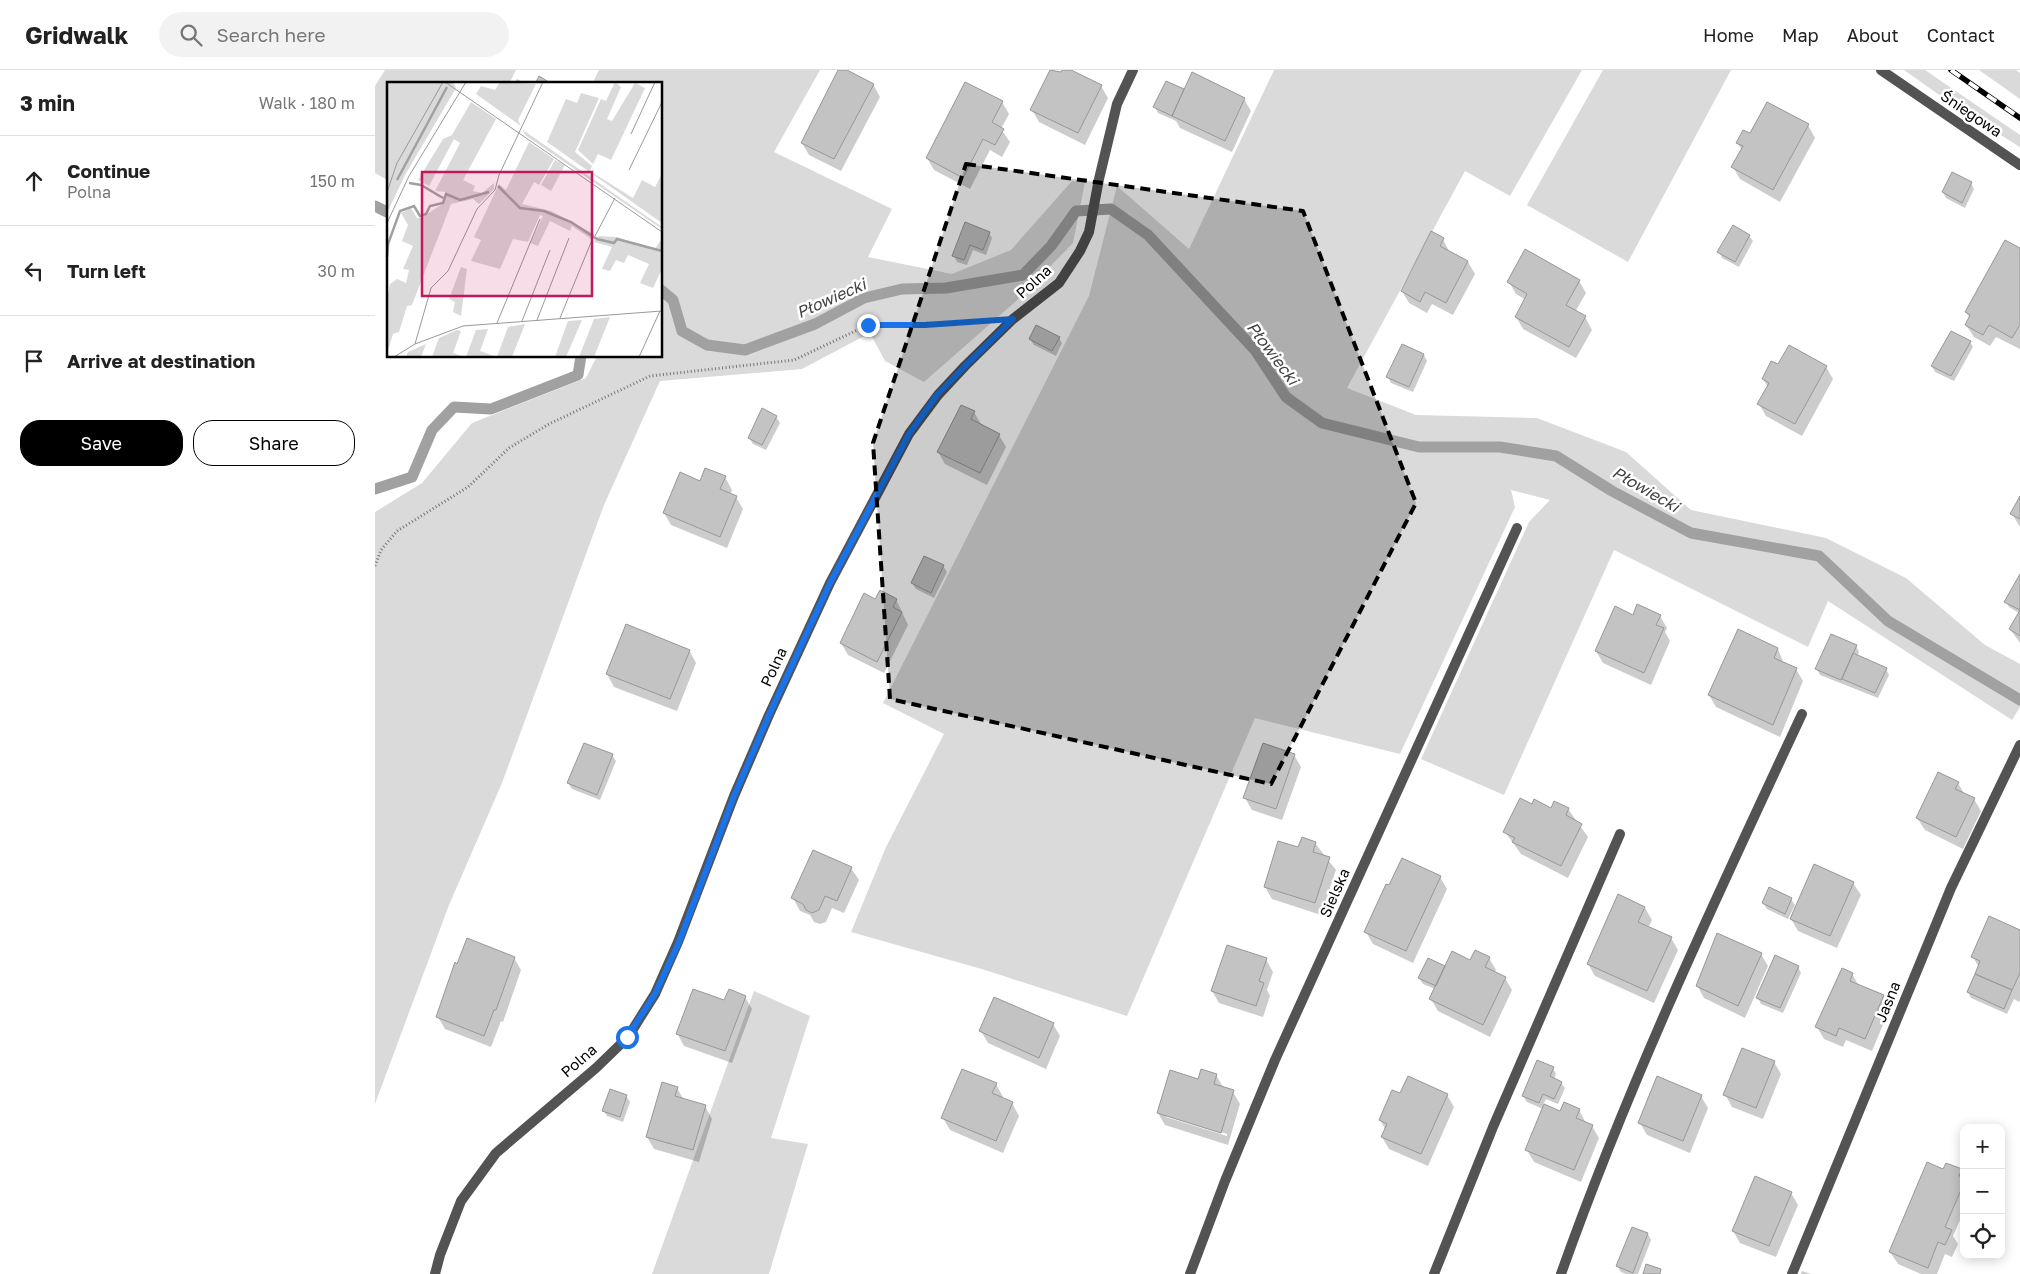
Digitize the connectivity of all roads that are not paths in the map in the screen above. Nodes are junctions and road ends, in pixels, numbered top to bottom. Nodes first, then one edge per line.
1 (1133, 70) edge
2 (1881, 70) edge
3 (2020, 165) edge
4 (1517, 528) dead end
5 (1801, 714) dead end
6 (2020, 745) edge
7 (1620, 834) dead end
8 (435, 1274) edge
9 (1190, 1274) edge
10 (1433, 1274) edge
11 (1561, 1274) edge
12 (1792, 1274) edge

1 - 8 street, Polna
2 - 3 street, Śniegowa
4 - 9 street, Sielska
5 - 11 street
6 - 12 street, Jasna
7 - 10 street

